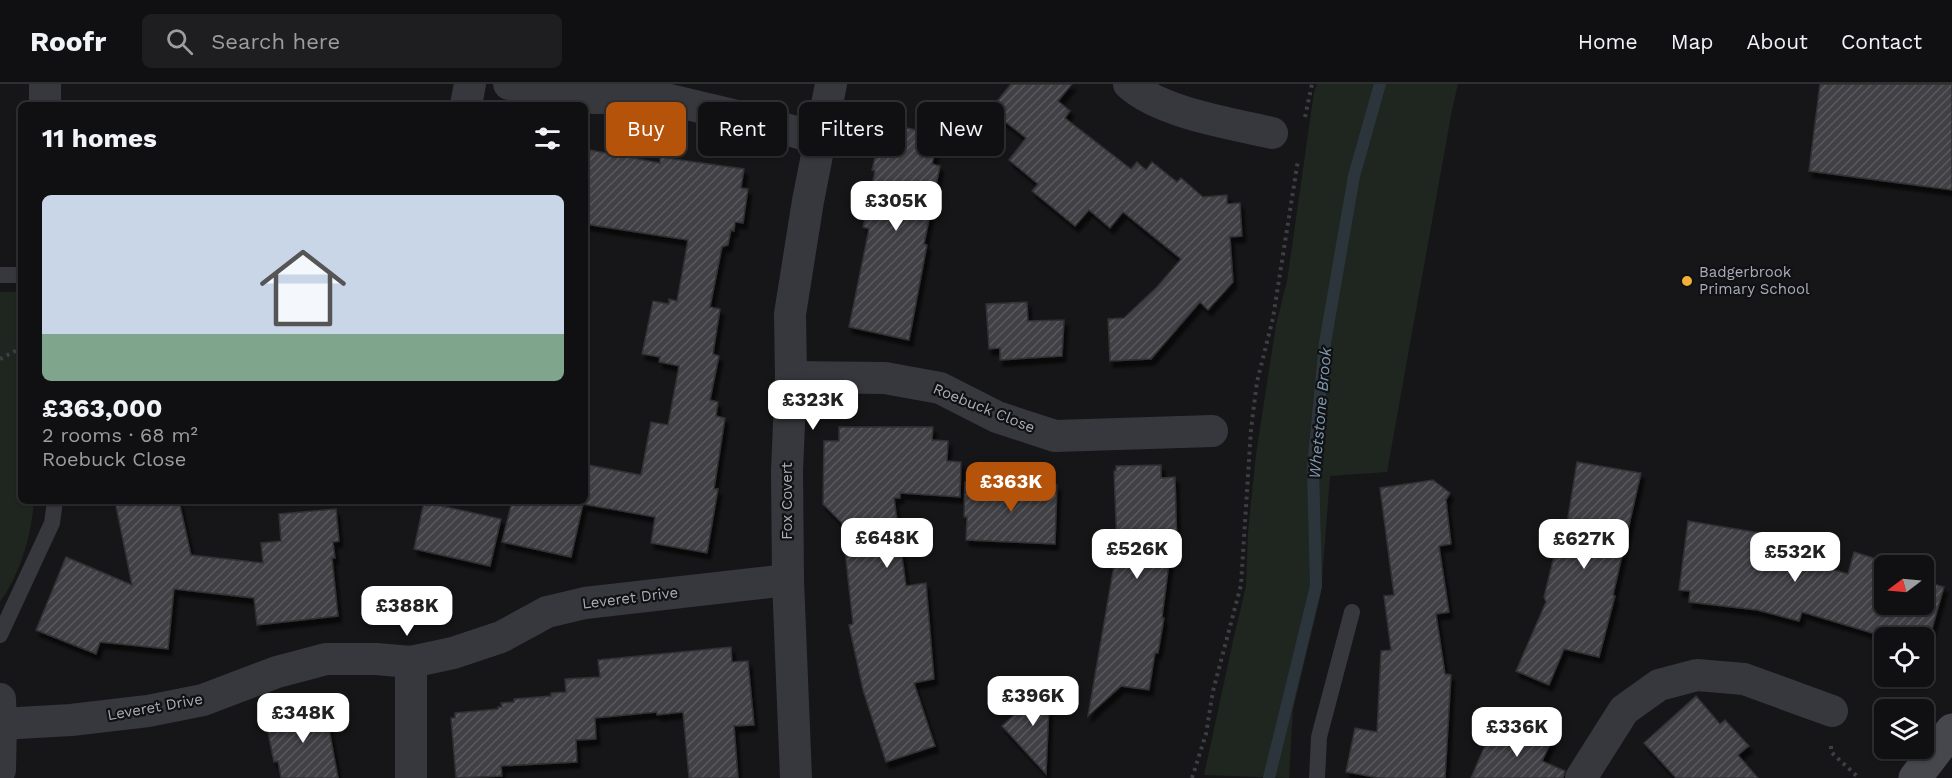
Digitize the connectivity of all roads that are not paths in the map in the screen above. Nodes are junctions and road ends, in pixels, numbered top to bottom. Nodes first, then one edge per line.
1 (45, 84) edge
2 (470, 84) edge
3 (509, 84) edge
4 (831, 84) edge
5 (1129, 84) edge
6 (45, 102) edge
7 (467, 102) edge
8 (827, 102) edge
9 (799, 133) edge
10 (1272, 133) dead end
11 (817, 156) edge
12 (0, 275) edge
13 (18, 275) edge
14 (790, 376) junction
15 (1212, 431) dead end
16 (55, 504) edge
17 (788, 580) junction
18 (1352, 612) dead end
19 (0, 635) edge
20 (411, 662) junction
21 (0, 699) edge
22 (1832, 711) dead end
23 (0, 714) edge
24 (1, 724) edge
25 (1952, 730) edge
26 (0, 770) edge
27 (411, 778) edge
28 (796, 778) edge
29 (1317, 778) edge
30 (1581, 778) edge
31 (1915, 778) edge

1 - 6 street
2 - 7 street
3 - 9 street
4 - 8 street, Fox Covert
5 - 10 street
11 - 14 street, Fox Covert
12 - 13 lane
14 - 15 street, Roebuck Close
14 - 17 street, Fox Covert
16 - 19 lane
17 - 20 street, Leveret Drive
17 - 28 street, Fox Covert
18 - 29 lane
20 - 24 street, Leveret Drive
20 - 27 street
21 - 23 street
22 - 30 street
23 - 24 street
24 - 26 street
25 - 31 street

